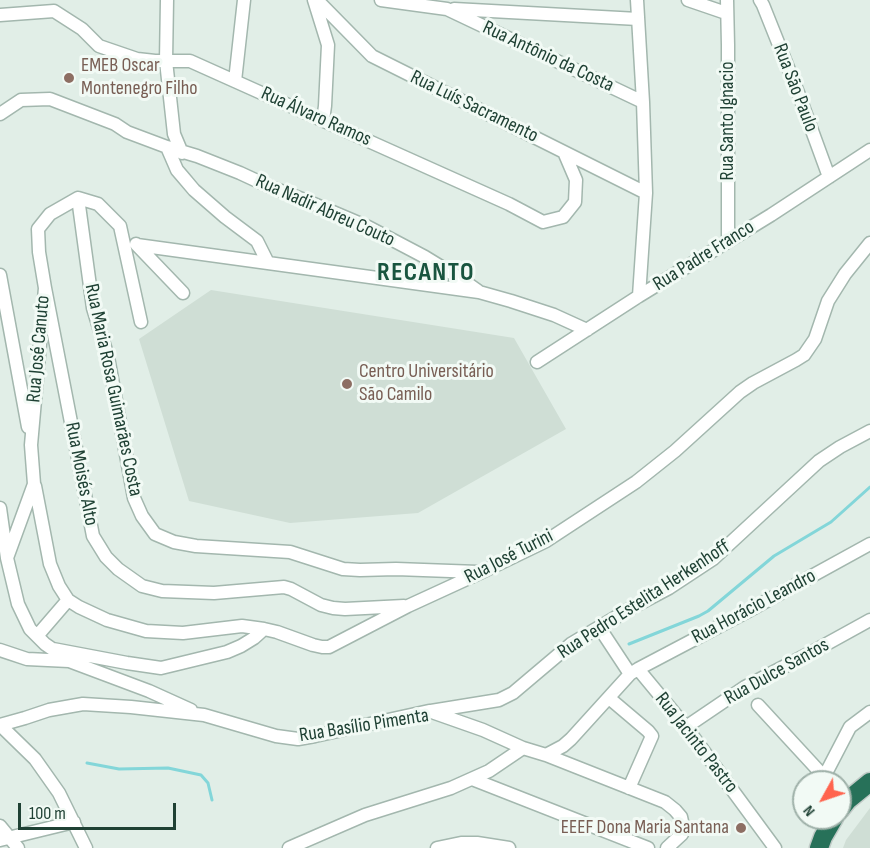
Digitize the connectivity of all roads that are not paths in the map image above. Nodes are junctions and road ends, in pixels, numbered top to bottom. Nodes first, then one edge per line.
1 (167, 0) edge
2 (244, 0) edge
3 (315, 0) edge
4 (381, 0) edge
5 (637, 0) edge
6 (688, 0) edge
7 (727, 0) edge
8 (759, 0) edge
9 (447, 9) junction
10 (726, 13) junction
11 (0, 15) edge
12 (638, 19) junction
13 (166, 61) junction
14 (235, 81) junction
15 (643, 102) junction
16 (0, 114) edge
17 (322, 120) junction
18 (167, 147) junction
19 (870, 150) edge
20 (564, 152) junction
21 (182, 153) junction
22 (829, 177) junction
23 (646, 193) junction
24 (78, 198) junction
25 (120, 225) junction
26 (728, 241) junction
27 (870, 243) edge
28 (137, 245) junction
29 (268, 263) junction
30 (0, 275) edge
31 (45, 288) junction
32 (479, 292) junction
33 (183, 293) dead end
34 (639, 296) junction
35 (141, 322) dead end
36 (587, 330) junction
37 (537, 362) dead end
38 (870, 431) edge
39 (31, 445) junction
40 (34, 484) junction
41 (0, 508) edge
42 (870, 544) edge
43 (7, 558) junction
44 (482, 572) junction
45 (68, 600) junction
46 (408, 606) junction
47 (870, 620) edge
48 (599, 627) junction
49 (264, 629) junction
50 (37, 636) junction
51 (0, 650) edge
52 (53, 650) junction
53 (69, 661) junction
54 (634, 671) junction
55 (609, 698) junction
56 (758, 705) dead end
57 (429, 711) junction
58 (870, 712) edge
59 (204, 715) junction
60 (0, 725) edge
61 (686, 727) junction
62 (523, 748) junction
63 (546, 755) junction
64 (818, 770) edge
65 (831, 770) edge
66 (472, 779) junction
67 (870, 782) edge
68 (629, 788) junction
69 (852, 795) edge
70 (74, 822) junction
71 (0, 826) edge
72 (827, 830) edge
73 (5, 838) edge
74 (18, 848) edge
75 (86, 848) edge
76 (289, 848) edge
77 (437, 848) edge
78 (509, 848) edge
79 (648, 848) edge
80 (667, 848) edge
81 (775, 848) edge
82 (819, 848) edge

1 - 13 street
2 - 14 street
3 - 17 street
3 - 20 street, Rua Luís Sacramento
4 - 9 street, Rua Antônio da Costa
5 - 12 street
6 - 10 street
7 - 10 street, Rua Santo Ignacio
8 - 22 street, Rua São Paulo
9 - 12 street
9 - 15 street, Rua Antônio da Costa
10 - 26 street, Rua Santo Ignacio
11 - 13 street, Rua Álvaro Ramos
12 - 15 street
13 - 14 street, Rua Álvaro Ramos
13 - 21 street
14 - 17 street, Rua Álvaro Ramos
15 - 23 street
16 - 18 street
17 - 20 street, Rua Álvaro Ramos
18 - 21 street
18 - 29 street
19 - 22 street, Rua Padre Franco
20 - 23 street, Rua Luís Sacramento
21 - 32 street, Rua Nadir Abreu Couto
22 - 26 street, Rua Padre Franco
23 - 34 street
24 - 25 street
24 - 31 street, Rua José Canuto
24 - 44 street, Rua Maria Rosa Guimarães Costa
25 - 28 street
25 - 35 street
26 - 34 street, Rua Padre Franco
27 - 44 street, Rua José Turini
28 - 29 street
28 - 33 street
29 - 32 street
30 - 39 street
31 - 39 street, Rua José Canuto
31 - 46 street, Rua Moisés Alto
32 - 36 street
34 - 36 street, Rua Padre Franco
36 - 37 street, Rua Padre Franco
38 - 48 street, Rua Pedro Estelita Herkenhoff
39 - 40 street, Rua José Canuto
40 - 43 street, Rua José Canuto
40 - 45 street
41 - 43 street
42 - 54 street, Rua Horácio Leandro
43 - 50 street
44 - 46 street, Rua José Turini
45 - 49 street, Rua José Turini
45 - 50 street
46 - 49 street, Rua José Turini
47 - 61 street, Rua Dulce Santos
48 - 54 street, Rua Jacinto Pastro
48 - 57 street, Rua Pedro Estelita Herkenhoff
49 - 52 street
50 - 52 street
51 - 53 street
52 - 53 street
53 - 59 street
54 - 55 street
54 - 61 street, Rua Jacinto Pastro
55 - 63 street
55 - 68 street
56 - 64 street
57 - 59 street, Rua Basílio Pimenta
57 - 62 street, Rua Basílio Pimenta
58 - 65 street
59 - 60 street, Rua Basílio Pimenta
60 - 70 street
61 - 81 street, Rua Jacinto Pastro
62 - 63 street, Rua Basílio Pimenta
62 - 66 street
63 - 68 street, Rua Basílio Pimenta
66 - 76 street
66 - 79 street
67 - 69 highway
68 - 80 street, Rua Basílio Pimenta
70 - 73 street
70 - 75 street
71 - 73 street
72 - 82 highway
73 - 74 street
77 - 78 street

